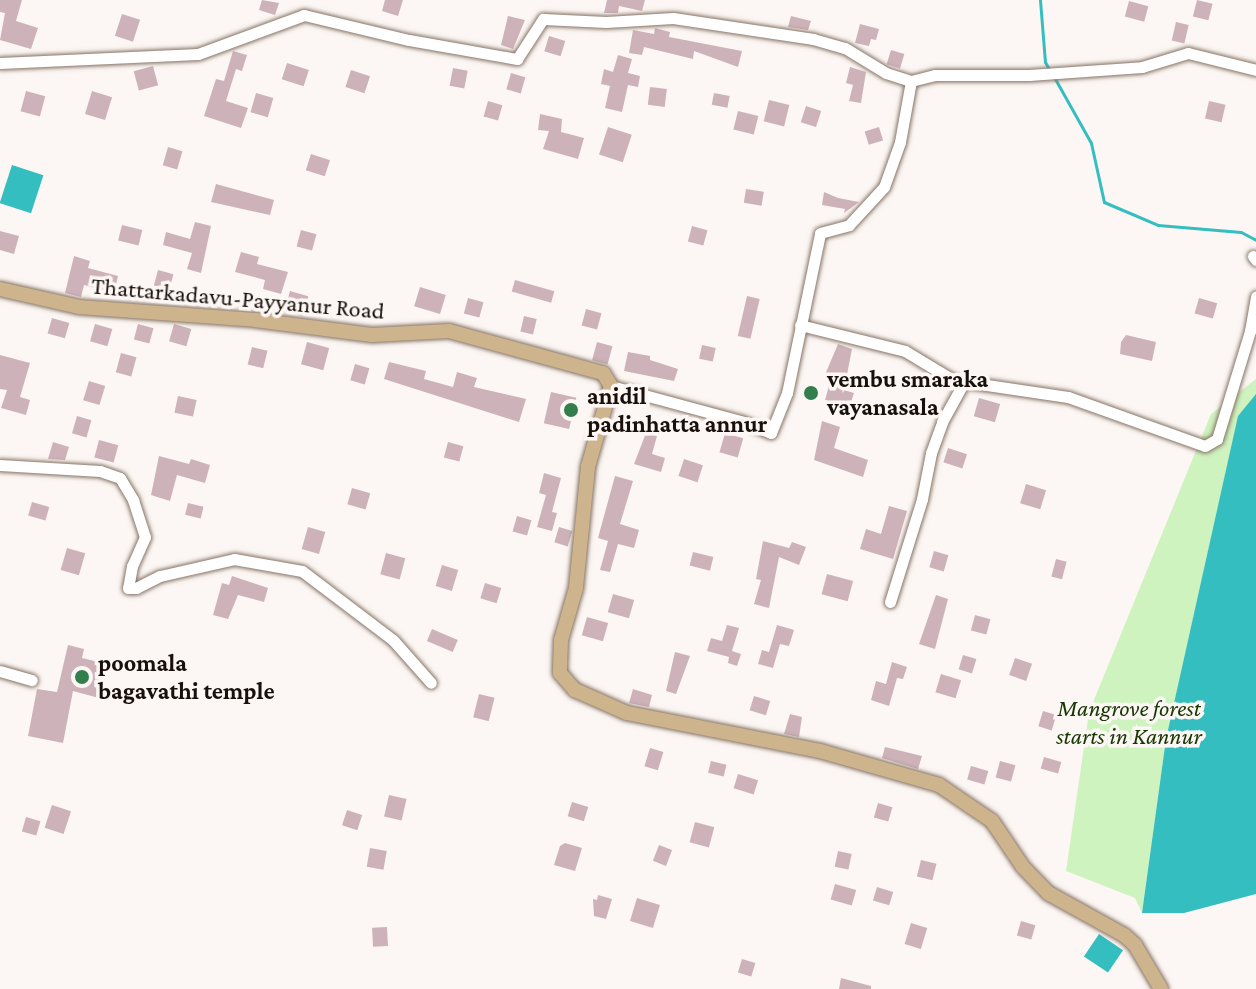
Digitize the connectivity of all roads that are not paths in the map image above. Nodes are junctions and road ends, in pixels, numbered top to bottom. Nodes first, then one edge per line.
1 (306, 0) edge
2 (304, 15) junction
3 (0, 63) edge
4 (1256, 70) edge
5 (911, 81) junction
6 (0, 289) edge
7 (1256, 297) edge
8 (800, 325) junction
9 (964, 382) junction
10 (611, 386) junction
11 (0, 465) edge
12 (890, 602) dead end
13 (0, 671) edge
14 (32, 680) dead end
15 (431, 683) dead end
16 (1161, 989) edge

1 - 2 street
2 - 3 street
2 - 5 street
4 - 5 street
5 - 8 street
6 - 10 main road, Thattarkadavu-Payyanur Road
7 - 9 street
8 - 9 street
8 - 10 street
9 - 12 street
10 - 16 main road
11 - 15 street
13 - 14 street

